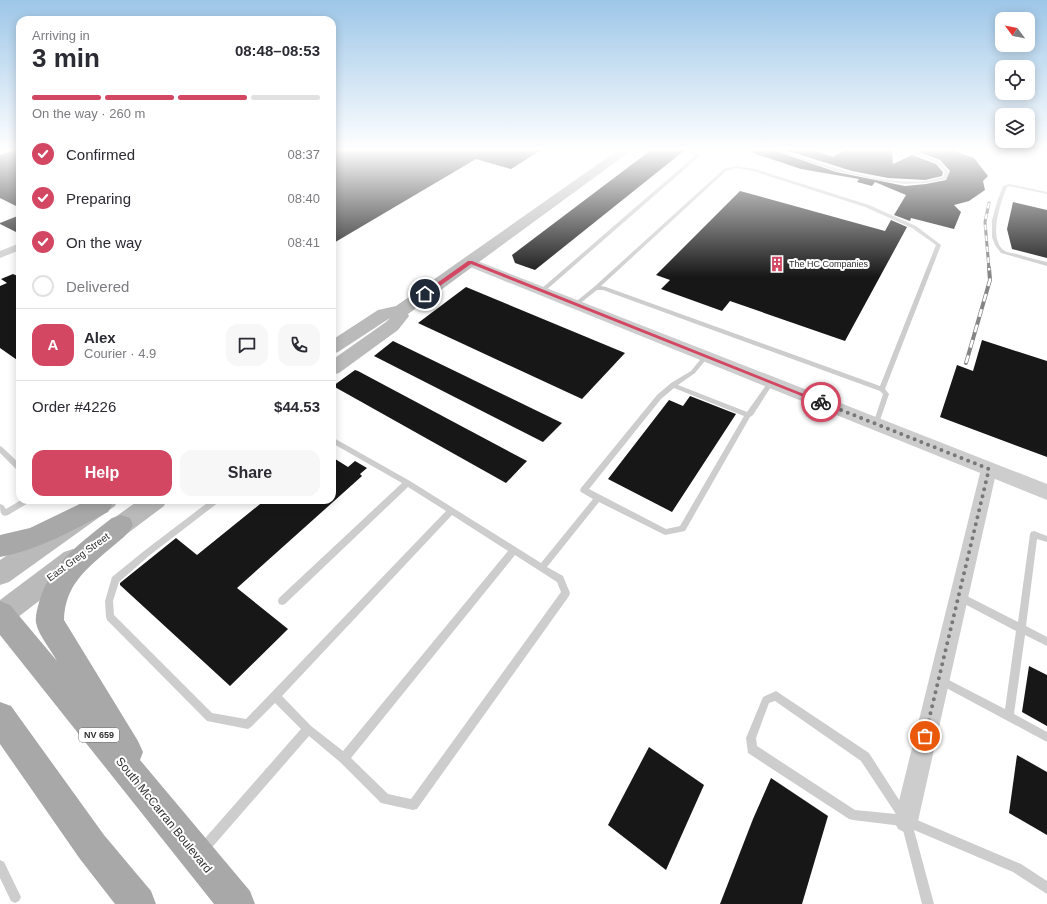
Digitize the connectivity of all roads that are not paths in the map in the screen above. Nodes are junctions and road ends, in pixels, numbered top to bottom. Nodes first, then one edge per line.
1 (567, 192) edge
2 (656, 192) edge
3 (701, 192) edge
4 (824, 192) edge
5 (1003, 192) edge
6 (16, 248) edge
7 (0, 255) edge
8 (470, 262) junction
9 (1047, 264) edge
10 (596, 288) junction
11 (543, 290) junction
12 (576, 304) junction
13 (402, 310) junction
14 (336, 346) edge
15 (706, 356) junction
16 (336, 366) edge
17 (771, 382) junction
18 (674, 385) junction
19 (882, 389) junction
20 (748, 415) junction
21 (876, 424) junction
22 (336, 442) edge
23 (0, 449) edge
24 (16, 464) edge
25 (989, 469) junction
26 (406, 483) junction
27 (1047, 492) edge
28 (598, 498) junction
29 (20, 504) edge
30 (101, 504) edge
31 (102, 504) edge
32 (151, 504) edge
33 (211, 504) edge
34 (0, 507) edge
35 (451, 511) junction
36 (122, 525) junction
37 (1047, 538) edge
38 (0, 546) edge
39 (514, 550) junction
40 (542, 567) junction
41 (0, 574) edge
42 (958, 596) junction
43 (282, 601) dead end
44 (0, 614) edge
45 (1020, 628) junction
46 (1047, 642) edge
47 (938, 679) junction
48 (276, 696) junction
49 (0, 717) edge
50 (1009, 717) junction
51 (308, 729) junction
52 (1047, 737) edge
53 (344, 758) junction
54 (166, 818) junction
55 (906, 821) junction
56 (197, 856) junction
57 (0, 866) edge
58 (1047, 888) edge
59 (15, 897) dead end
60 (138, 904) edge
61 (237, 904) edge
62 (928, 904) edge

1 - 8 main road
2 - 11 lane
3 - 10 lane
4 - 19 lane
5 - 9 lane
6 - 7 street
8 - 11 street
8 - 13 main road
10 - 12 lane
10 - 19 lane
11 - 12 street
12 - 15 street
13 - 14 main road
13 - 16 main road
15 - 17 street
15 - 18 lane
17 - 20 lane
17 - 21 street
18 - 20 lane
18 - 28 lane
19 - 21 lane
20 - 28 lane
21 - 25 street
22 - 26 lane
23 - 24 lane
25 - 27 street
25 - 42 street
26 - 35 lane
26 - 43 lane
28 - 40 lane
29 - 34 lane
30 - 38 main road
31 - 41 main road
32 - 36 main road, East Greg Street
33 - 48 lane
35 - 39 lane
35 - 48 lane
36 - 44 main road, East Greg Street
36 - 54 main road
37 - 45 lane
39 - 40 lane
39 - 53 lane
40 - 53 lane
42 - 45 lane
42 - 47 street
44 - 54 main road, South McCarran Boulevard / NV 659
45 - 46 lane
45 - 50 lane
47 - 50 lane
47 - 55 street
48 - 51 lane
49 - 60 main road
50 - 52 lane
51 - 53 lane
51 - 56 lane
54 - 56 main road, South McCarran Boulevard / NV 659
55 - 55 lane
55 - 58 lane
55 - 62 lane
56 - 61 main road, South McCarran Boulevard / NV 659
57 - 59 lane

